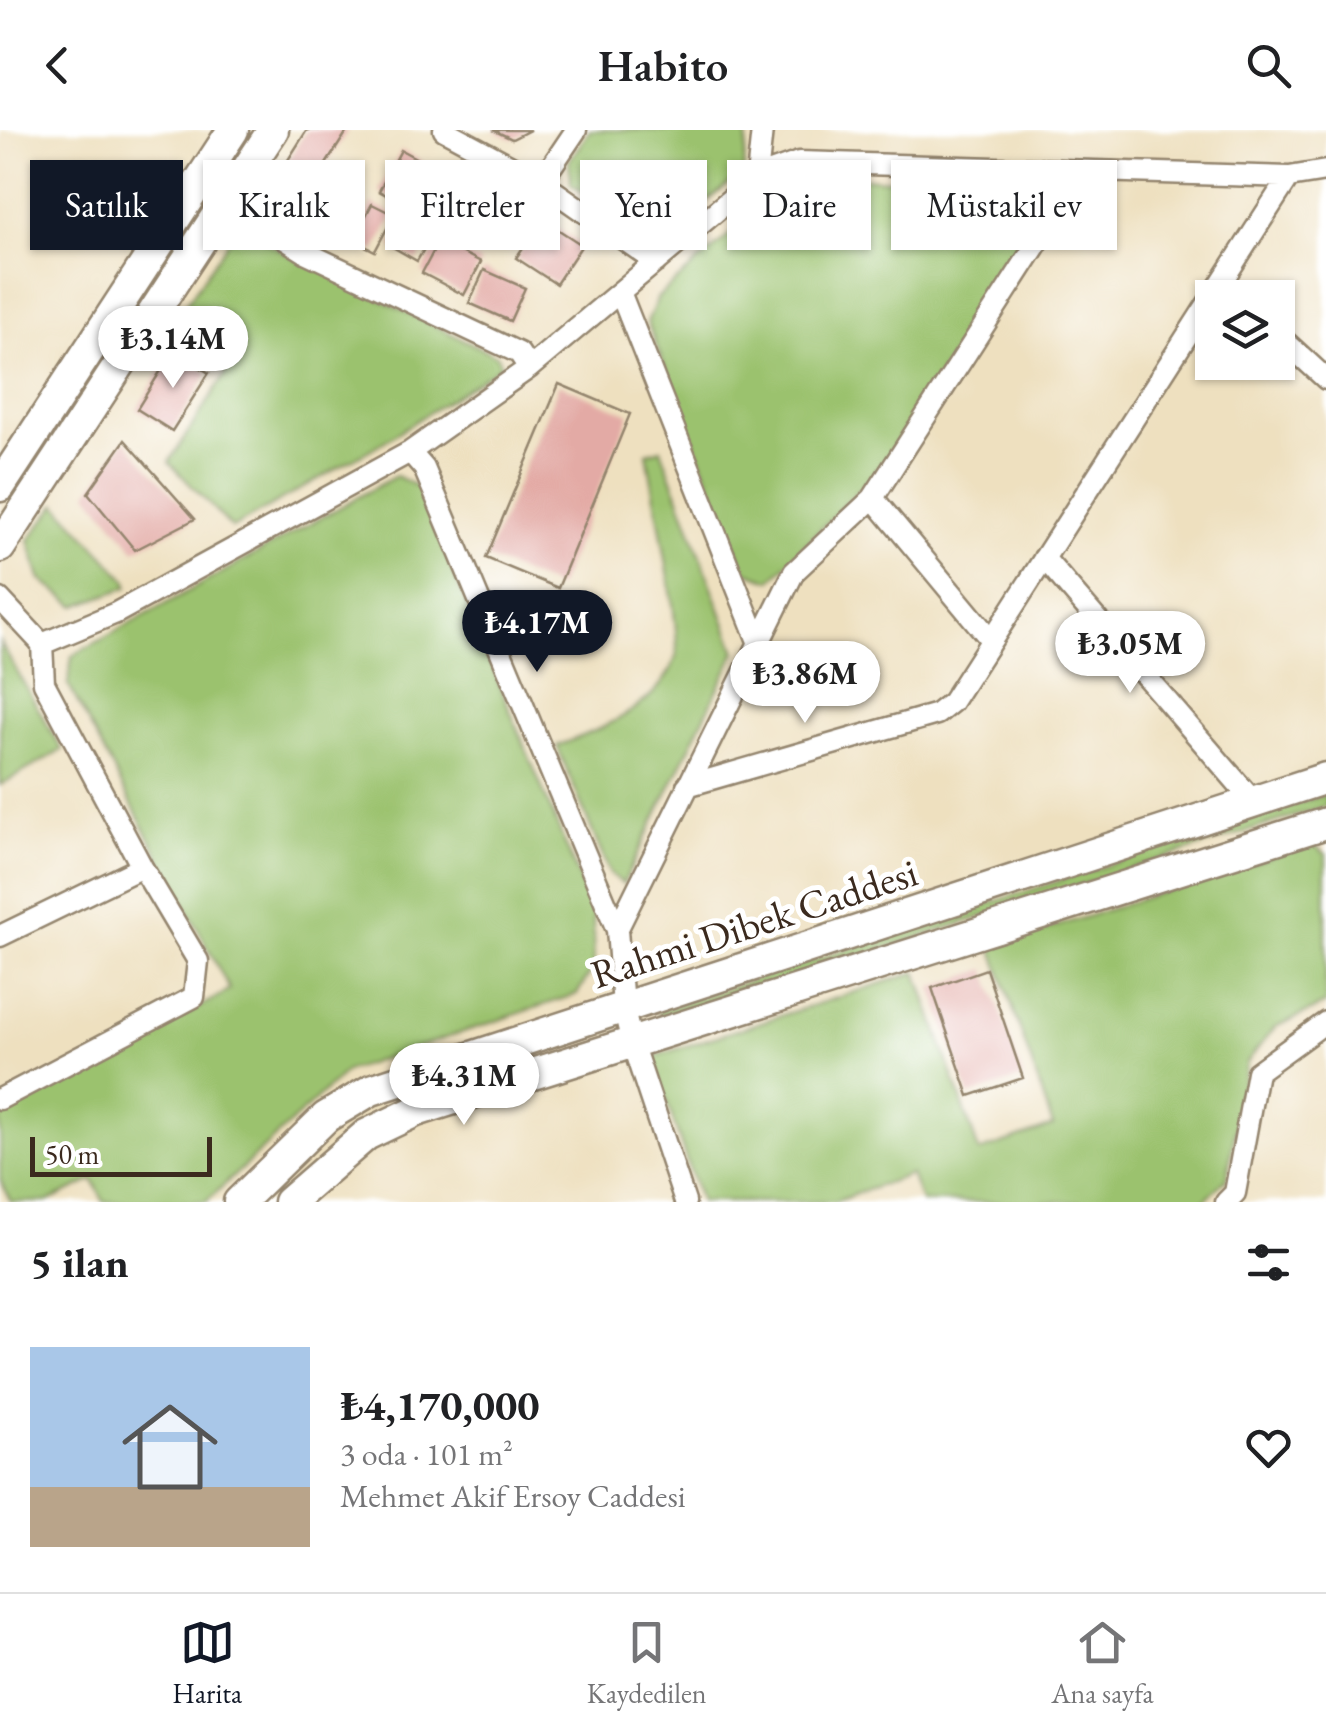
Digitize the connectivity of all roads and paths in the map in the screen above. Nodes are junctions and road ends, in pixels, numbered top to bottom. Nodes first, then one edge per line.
1 (233, 130) edge
2 (273, 130) edge
3 (444, 130) edge
4 (576, 130) edge
5 (762, 130) edge
6 (253, 160) edge
7 (501, 160) edge
8 (556, 160) edge
9 (759, 160) edge
10 (1326, 171) edge
11 (1117, 173) edge
12 (1289, 178) junction
13 (560, 195) edge
14 (727, 202) edge
15 (203, 237) edge
16 (301, 250) edge
17 (1034, 250) edge
18 (656, 262) junction
19 (1233, 280) edge
20 (620, 292) junction
21 (1195, 337) edge
22 (1295, 350) edge
23 (529, 368) junction
24 (1326, 379) edge
25 (410, 452) junction
26 (0, 486) edge
27 (873, 498) junction
28 (0, 547) edge
29 (1044, 558) junction
30 (0, 599) edge
31 (992, 640) junction
32 (758, 641) junction
33 (42, 644) junction
34 (1326, 778) edge
35 (687, 786) junction
36 (1254, 802) junction
37 (1326, 824) edge
38 (142, 867) junction
39 (618, 930) junction
40 (0, 936) edge
41 (623, 1006) junction
42 (1326, 1022) edge
43 (632, 1043) junction
44 (0, 1099) edge
45 (239, 1202) edge
46 (289, 1202) edge
47 (686, 1202) edge
48 (1226, 1202) edge

1 - 26 main road
2 - 6 main road
3 - 7 street
4 - 8 street
5 - 9 street
10 - 12 street
11 - 12 street
12 - 19 street
13 - 18 street
14 - 18 street
15 - 28 main road
16 - 23 street
17 - 27 street
18 - 20 street
20 - 23 street
20 - 32 street
21 - 29 street
22 - 24 street
23 - 25 street
25 - 33 street
25 - 39 street
27 - 31 street
27 - 32 street
29 - 31 street
29 - 36 street
30 - 33 street
31 - 35 street
32 - 35 street
33 - 38 street
34 - 36 main road, Rahmi Dibek Caddesi
35 - 39 street
36 - 41 main road, Rahmi Dibek Caddesi
37 - 43 main road, Rahmi Dibek Caddesi
38 - 40 street
38 - 44 street
39 - 41 street
41 - 43 street
41 - 45 main road, Rahmi Dibek Caddesi
42 - 48 street
43 - 46 main road, Rahmi Dibek Caddesi
43 - 47 street

